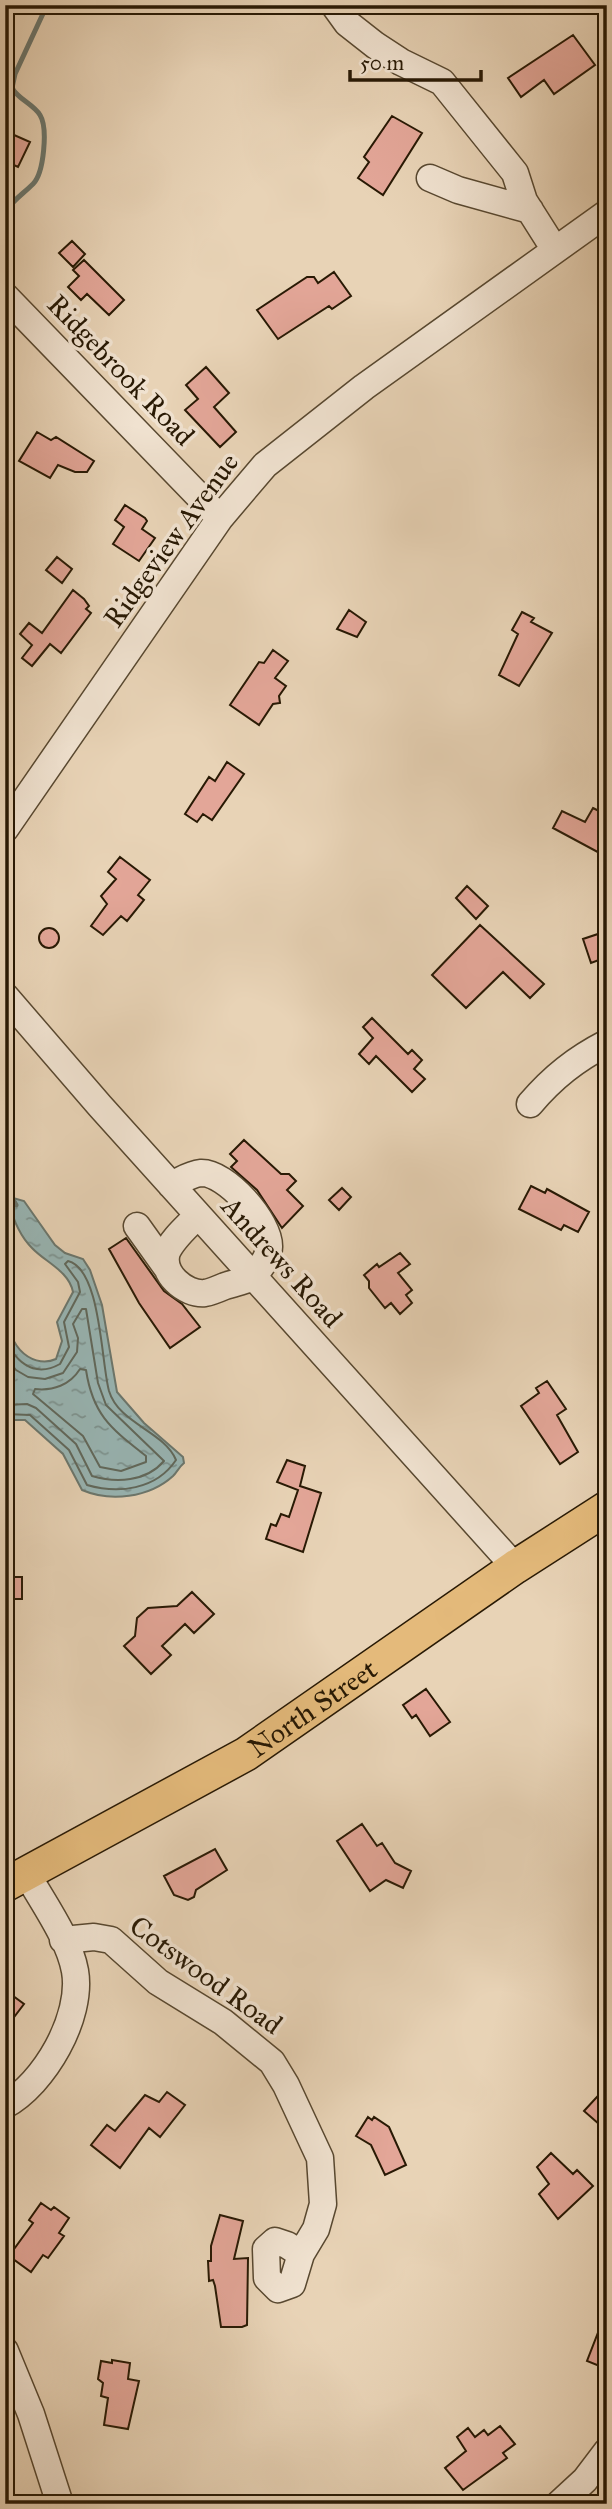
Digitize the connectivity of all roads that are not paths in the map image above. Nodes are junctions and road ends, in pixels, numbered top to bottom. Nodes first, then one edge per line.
1 (334, 5) edge
2 (430, 178) dead end
3 (530, 210) junction
4 (607, 213) edge
5 (555, 250) junction
6 (5, 296) edge
7 (220, 518) junction
8 (6, 824) edge
9 (5, 996) edge
10 (607, 1043) edge
11 (530, 1104) dead end
12 (171, 1185) junction
13 (198, 1215) junction
14 (137, 1226) dead end
15 (167, 1268) junction
16 (253, 1276) junction
17 (607, 1508) edge
18 (514, 1567) junction
19 (16, 1880) edge
20 (63, 1940) junction
21 (5, 2105) edge
22 (301, 2254) dead end
23 (5, 2351) edge
24 (607, 2451) edge
25 (60, 2504) edge
26 (559, 2504) edge

1 - 3 street
2 - 3 street
3 - 5 street
4 - 5 street, Ridgeview Avenue
5 - 7 street, Ridgeview Avenue
6 - 7 street, Ridgebrook Road
7 - 8 street, Ridgeview Avenue
9 - 12 street, Andrews Road
10 - 11 street
12 - 13 street, Andrews Road
12 - 16 street
13 - 15 street
13 - 16 street, Andrews Road
14 - 15 street
15 - 16 street
16 - 18 street, Andrews Road
17 - 18 main road, North Street
18 - 19 main road, North Street
19 - 20 street
20 - 21 street
20 - 22 street, Cotswood Road
23 - 25 street
24 - 26 street

